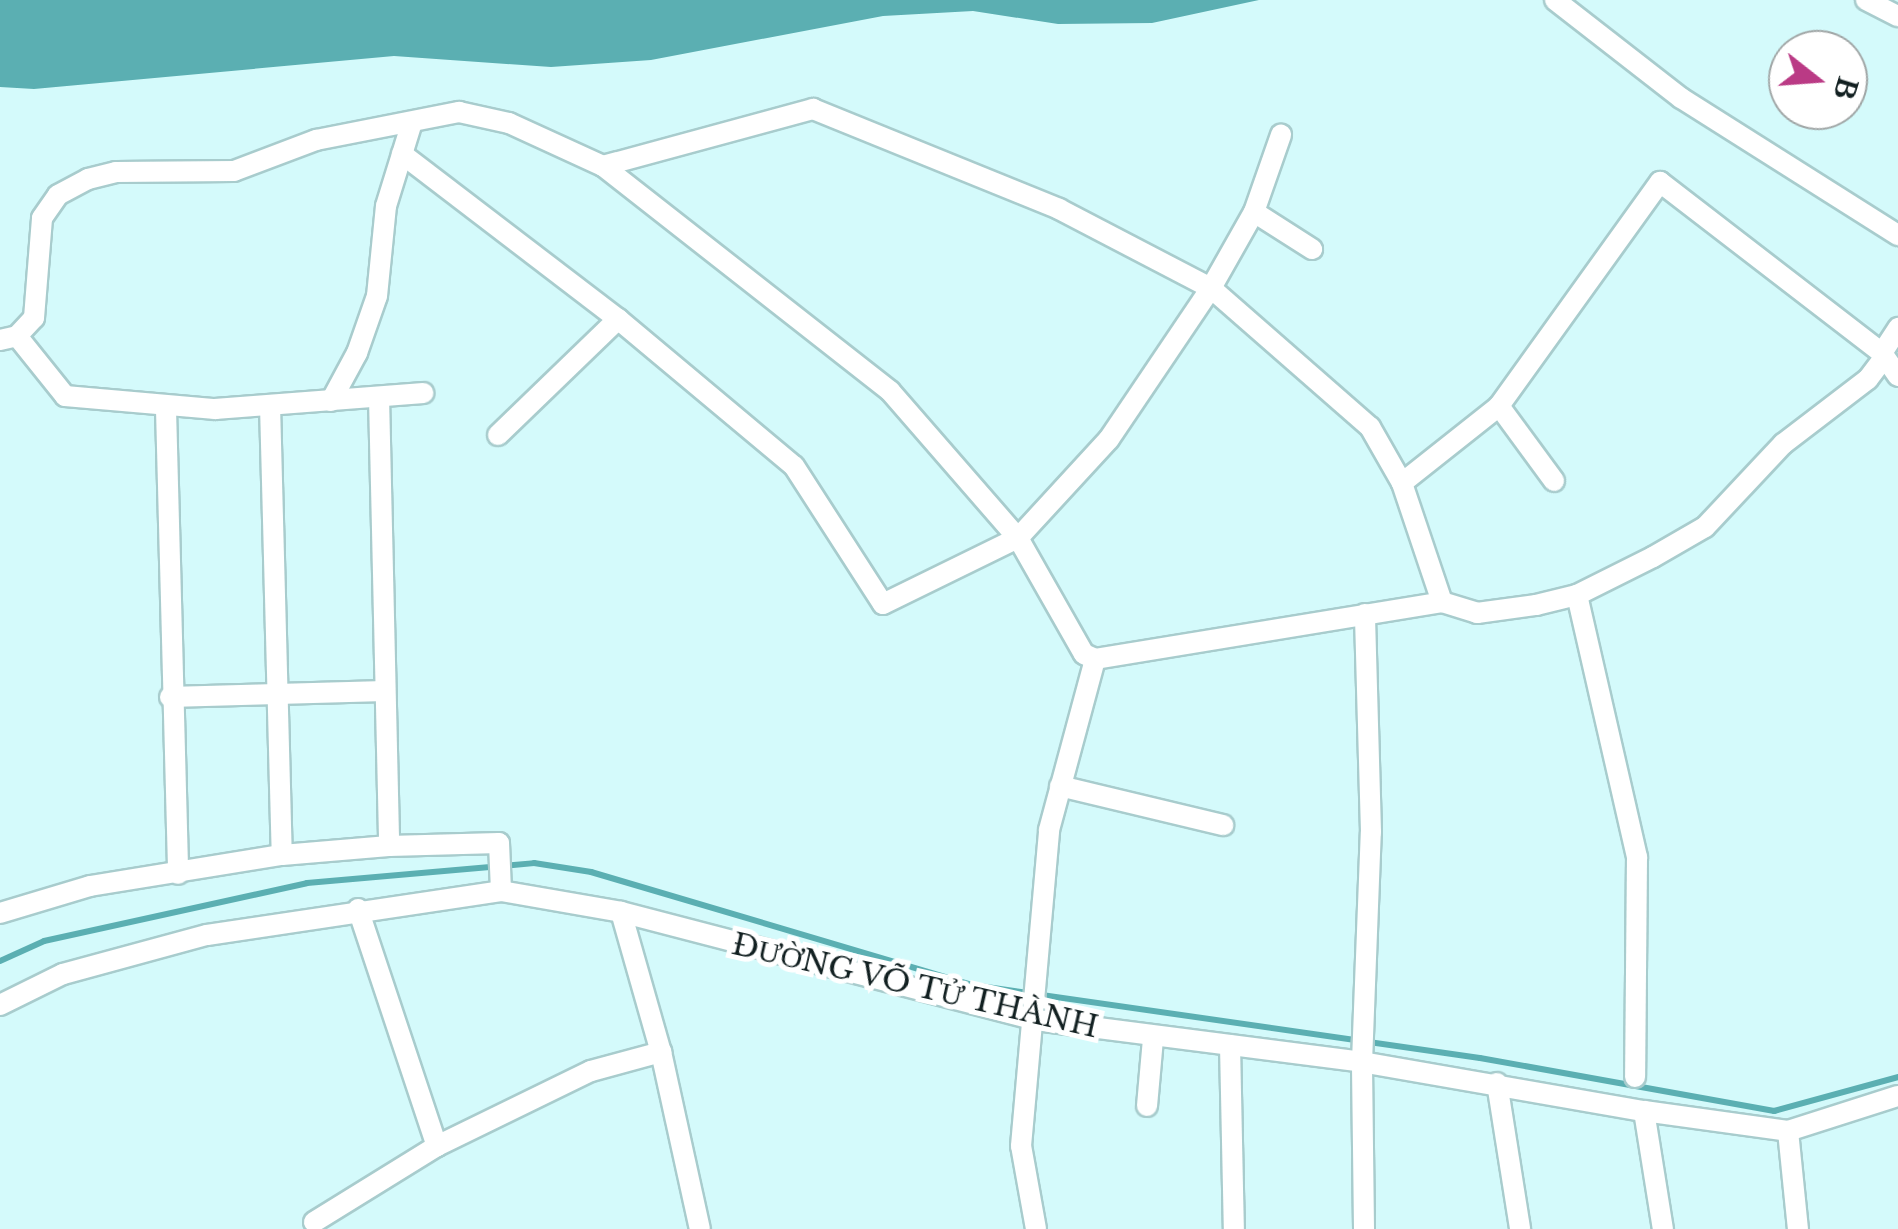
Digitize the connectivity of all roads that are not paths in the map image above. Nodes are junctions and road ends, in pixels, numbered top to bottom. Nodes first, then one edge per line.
1 (1555, 0) edge
2 (1866, 0) edge
3 (1898, 16) edge
4 (412, 122) junction
5 (1281, 134) dead end
6 (402, 154) junction
7 (603, 166) junction
8 (1254, 212) junction
9 (1898, 234) edge
10 (1312, 249) dead end
11 (1211, 288) junction
12 (618, 319) junction
13 (1898, 328) edge
14 (9, 338) edge
15 (1883, 355) junction
16 (1898, 376) edge
17 (423, 394) dead end
18 (379, 397) junction
19 (331, 400) junction
20 (270, 405) junction
21 (1499, 406) junction
22 (166, 409) junction
23 (498, 435) dead end
24 (1554, 481) dead end
25 (1402, 483) junction
26 (1018, 538) junction
27 (1577, 595) junction
28 (1442, 602) junction
29 (1364, 614) junction
30 (1095, 659) junction
31 (384, 691) junction
32 (277, 694) junction
33 (170, 698) junction
34 (1060, 786) junction
35 (1222, 825) dead end
36 (388, 846) junction
37 (282, 856) junction
38 (178, 874) junction
39 (501, 880) junction
40 (358, 909) junction
41 (621, 912) junction
42 (0, 913) edge
43 (0, 1005) edge
44 (1036, 1012) junction
45 (1153, 1039) junction
46 (1230, 1045) junction
47 (661, 1052) junction
48 (1362, 1058) junction
49 (1635, 1077) dead end
50 (1497, 1083) junction
51 (1898, 1096) edge
52 (1147, 1106) dead end
53 (1644, 1111) junction
54 (1788, 1131) junction
55 (437, 1146) junction
56 (314, 1222) dead end
57 (700, 1229) edge
58 (1036, 1229) edge
59 (1234, 1229) edge
60 (1364, 1229) edge
61 (1520, 1229) edge
62 (1663, 1229) edge
63 (1798, 1229) edge

1 - 9 street
2 - 3 street
4 - 6 street
4 - 7 street
4 - 14 street
5 - 8 street
6 - 12 street
6 - 19 street
7 - 11 street
7 - 26 street
8 - 10 street
8 - 11 street
11 - 25 street
11 - 26 street
12 - 23 street
12 - 26 street
13 - 15 street
14 - 22 street
15 - 16 street
15 - 21 street
15 - 27 street
17 - 18 street
18 - 19 street
18 - 31 street
19 - 20 street
20 - 22 street
20 - 32 street
21 - 24 street
21 - 25 street
22 - 33 street
25 - 28 street
26 - 30 street
27 - 28 street
27 - 49 street
28 - 29 street
29 - 30 street
29 - 48 street
30 - 34 street
31 - 32 street
31 - 36 street
32 - 33 street
32 - 37 street
33 - 38 street
34 - 35 street
34 - 44 street
36 - 37 street
36 - 39 street
37 - 38 street
38 - 42 street
39 - 40 street, ĐƯỜNG VÕ TỬ THÀNH
39 - 41 street, ĐƯỜNG VÕ TỬ THÀNH
40 - 43 street, ĐƯỜNG VÕ TỬ THÀNH
40 - 55 street
41 - 44 street, ĐƯỜNG VÕ TỬ THÀNH
41 - 47 street
44 - 45 street, ĐƯỜNG VÕ TỬ THÀNH
44 - 58 street
45 - 46 street, ĐƯỜNG VÕ TỬ THÀNH
45 - 52 street
46 - 48 street, ĐƯỜNG VÕ TỬ THÀNH
46 - 59 street
47 - 55 street
47 - 57 street
48 - 50 street, ĐƯỜNG VÕ TỬ THÀNH
48 - 60 street
50 - 53 street, ĐƯỜNG VÕ TỬ THÀNH
50 - 61 street
51 - 54 street, ĐƯỜNG VÕ TỬ THÀNH
53 - 54 street, ĐƯỜNG VÕ TỬ THÀNH
53 - 62 street
54 - 63 street
55 - 56 street

